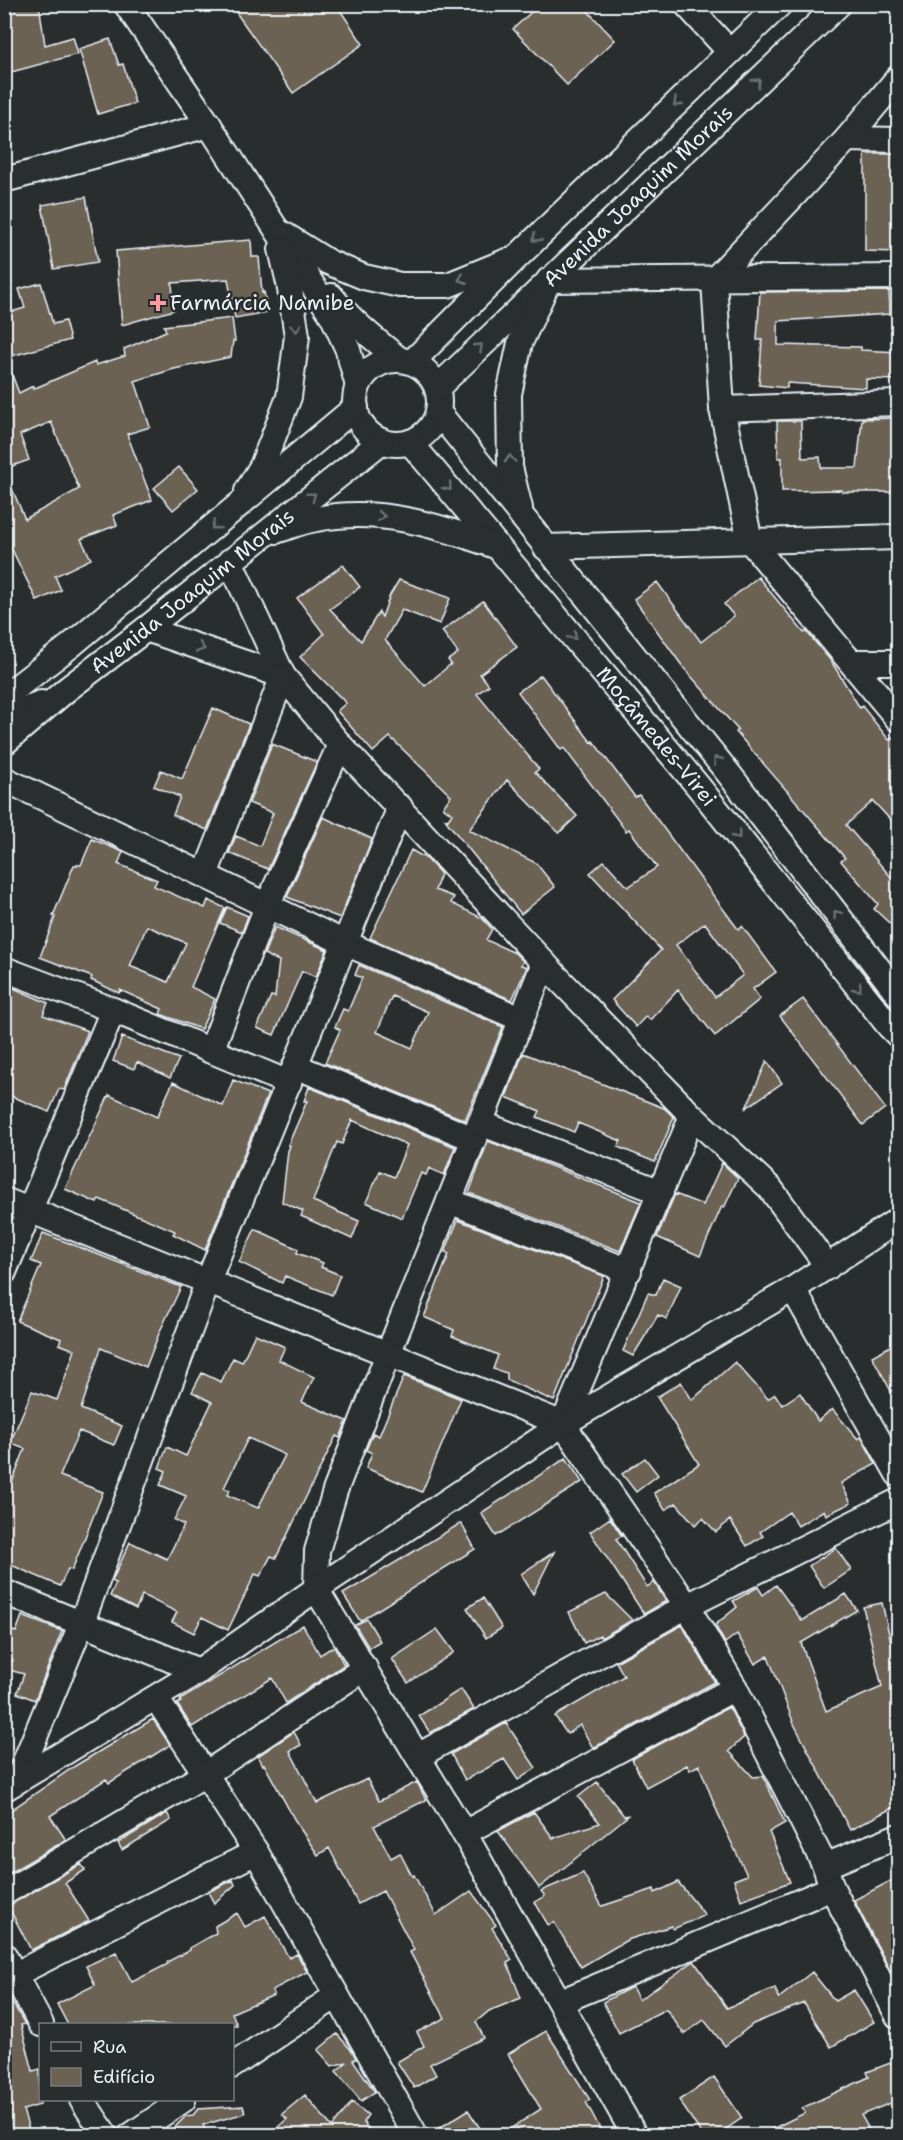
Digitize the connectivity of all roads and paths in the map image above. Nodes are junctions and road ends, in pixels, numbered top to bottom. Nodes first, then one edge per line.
1 (126, 4) edge
2 (686, 4) edge
3 (780, 4) edge
4 (838, 4) edge
5 (730, 52) junction
6 (898, 78) edge
7 (209, 125) junction
8 (847, 139) junction
9 (898, 140) edge
10 (4, 180) edge
11 (276, 230) junction
12 (517, 257) junction
13 (898, 277) edge
14 (549, 280) junction
15 (714, 280) junction
16 (406, 361) junction
17 (437, 388) junction
18 (357, 397) junction
19 (898, 403) edge
20 (722, 409) junction
21 (438, 412) junction
22 (382, 441) junction
23 (410, 442) junction
24 (236, 508) junction
25 (522, 516) junction
26 (262, 536) junction
27 (898, 537) edge
28 (750, 541) junction
29 (498, 547) junction
30 (545, 547) junction
31 (230, 561) junction
32 (146, 629) junction
33 (67, 648) junction
34 (853, 662) junction
35 (898, 662) edge
36 (283, 676) junction
37 (4, 680) edge
38 (66, 690) junction
39 (4, 697) edge
40 (4, 717) edge
41 (898, 719) edge
42 (4, 743) edge
43 (340, 745) junction
44 (4, 779) edge
45 (400, 807) junction
46 (205, 875) junction
47 (267, 906) junction
48 (345, 943) junction
49 (544, 963) junction
50 (4, 969) edge
51 (898, 994) edge
52 (113, 1011) junction
53 (521, 1020) junction
54 (898, 1035) edge
55 (212, 1051) junction
56 (292, 1075) junction
57 (692, 1116) junction
58 (477, 1131) junction
59 (661, 1192) junction
60 (4, 1200) edge
61 (449, 1201) junction
62 (29, 1210) junction
63 (898, 1220) edge
64 (828, 1267) junction
65 (629, 1271) junction
66 (4, 1272) edge
67 (208, 1281) junction
68 (793, 1289) junction
69 (388, 1354) junction
70 (563, 1424) junction
71 (898, 1474) edge
72 (898, 1501) edge
73 (316, 1589) junction
74 (4, 1592) edge
75 (687, 1606) junction
76 (82, 1622) junction
77 (365, 1668) junction
78 (199, 1671) junction
79 (735, 1688) junction
80 (156, 1698) junction
81 (418, 1756) junction
82 (204, 1775) junction
83 (11, 1785) edge
84 (464, 1833) junction
85 (898, 1836) edge
86 (256, 1852) junction
87 (829, 1877) junction
88 (4, 1893) edge
89 (9, 1965) edge
90 (336, 1996) junction
91 (560, 2002) junction
92 (898, 2016) edge
93 (40, 2023) edge
94 (234, 2065) edge
95 (83, 2101) edge
96 (182, 2101) edge
97 (106, 2136) edge
98 (130, 2136) edge
99 (416, 2136) edge
100 (635, 2136) edge

1 - 7 street
2 - 5 street
3 - 5 street, Avenida Joaquim Morais
14 -> 4 street, Avenida Joaquim Morais
5 -> 12 street, Avenida Joaquim Morais
6 - 8 street
7 - 10 street
7 - 11 street
8 - 9 street
8 - 15 street
12 -> 11 street
11 - 16 street
11 - 18 street
11 -> 24 street
12 - 16 street, Avenida Joaquim Morais
13 - 15 street
14 - 15 street
17 -> 14 street, Avenida Joaquim Morais
25 -> 14 street
15 - 20 street
16 - 17 street
16 - 18 street
17 - 21 street
18 - 22 street
18 - 24 street, Avenida Joaquim Morais
19 - 20 street
20 - 28 street
21 - 23 street
21 - 25 street, Moçâmedes-Virei
22 - 23 street
26 -> 22 street, Avenida Joaquim Morais
23 -> 29 street, Moçâmedes-Virei
24 -> 33 street, Avenida Joaquim Morais
25 - 30 street, Moçâmedes-Virei
26 -> 29 street
26 - 31 street, Avenida Joaquim Morais
27 - 28 street
28 - 30 street
28 - 34 street
29 -> 54 street, Moçâmedes-Virei
51 -> 30 street, Moçâmedes-Virei
31 - 32 street, Avenida Joaquim Morais
31 - 36 street
32 -> 36 street
32 - 38 street, Avenida Joaquim Morais
33 - 37 street
33 - 39 street, Avenida Joaquim Morais
34 - 35 street
34 - 41 street
36 - 43 street
36 - 46 street
38 - 40 street
38 - 42 street, Avenida Joaquim Morais
43 - 45 street
43 - 47 street
44 - 46 street
45 - 48 street
45 - 49 street
46 - 47 street
47 - 48 street
47 - 55 street
48 - 53 street
48 - 56 street
49 - 53 street
49 - 57 street
50 - 52 street
52 - 55 street
52 - 62 street
53 - 58 street
55 - 56 street
56 - 58 street
56 - 67 street
57 - 59 street
57 - 64 street
58 - 59 street
58 - 61 street
59 - 65 street
60 - 62 street
61 - 65 street
61 - 69 street
62 - 66 street
62 - 67 street
63 - 64 street
64 - 68 street
65 - 70 street
67 - 69 street
67 - 76 street
68 - 70 street
68 - 71 street
69 - 70 street
69 - 73 street
70 - 73 street
70 - 75 street
72 - 75 street
73 - 77 street
73 - 78 street
74 - 76 street
75 - 79 street
75 - 81 street
76 - 78 street
76 - 83 street
77 - 81 street
77 - 82 street
78 - 80 street
79 - 84 street
79 - 87 street
80 - 82 street
80 - 83 street
81 - 84 street
82 - 86 street
82 - 88 street
84 - 91 street
85 - 87 street
86 - 89 street
86 - 90 street
87 - 91 street
87 - 92 street
89 - 93 street
90 - 94 street
90 - 99 street
91 - 100 street
95 - 97 street
96 - 98 street

